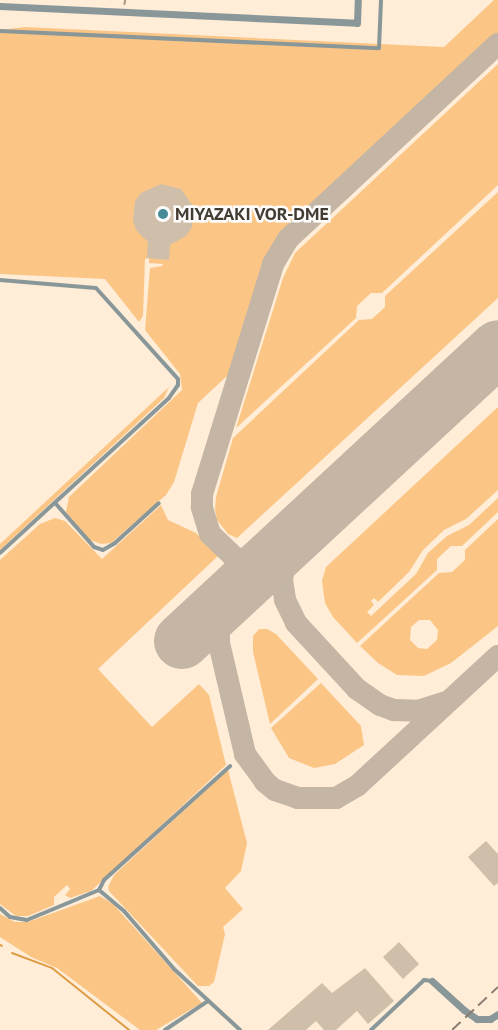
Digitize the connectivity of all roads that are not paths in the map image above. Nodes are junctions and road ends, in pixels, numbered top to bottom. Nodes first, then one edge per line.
1 (358, 0) edge
2 (381, 0) edge
3 (0, 6) edge
4 (0, 31) edge
5 (0, 280) edge
6 (159, 503) dead end
7 (56, 504) junction
8 (0, 553) edge
9 (230, 766) dead end
10 (99, 890) junction
11 (0, 908) edge
12 (432, 981) joint
13 (208, 1001) junction
14 (498, 1014) edge
15 (165, 1030) edge
16 (240, 1030) edge
17 (370, 1030) edge

1 - 3 street
2 - 4 lane
5 - 7 lane
6 - 7 lane
7 - 8 lane
9 - 10 lane
10 - 11 lane
10 - 13 lane
12 - 14 street
12 - 17 lane
13 - 15 lane
13 - 16 lane

